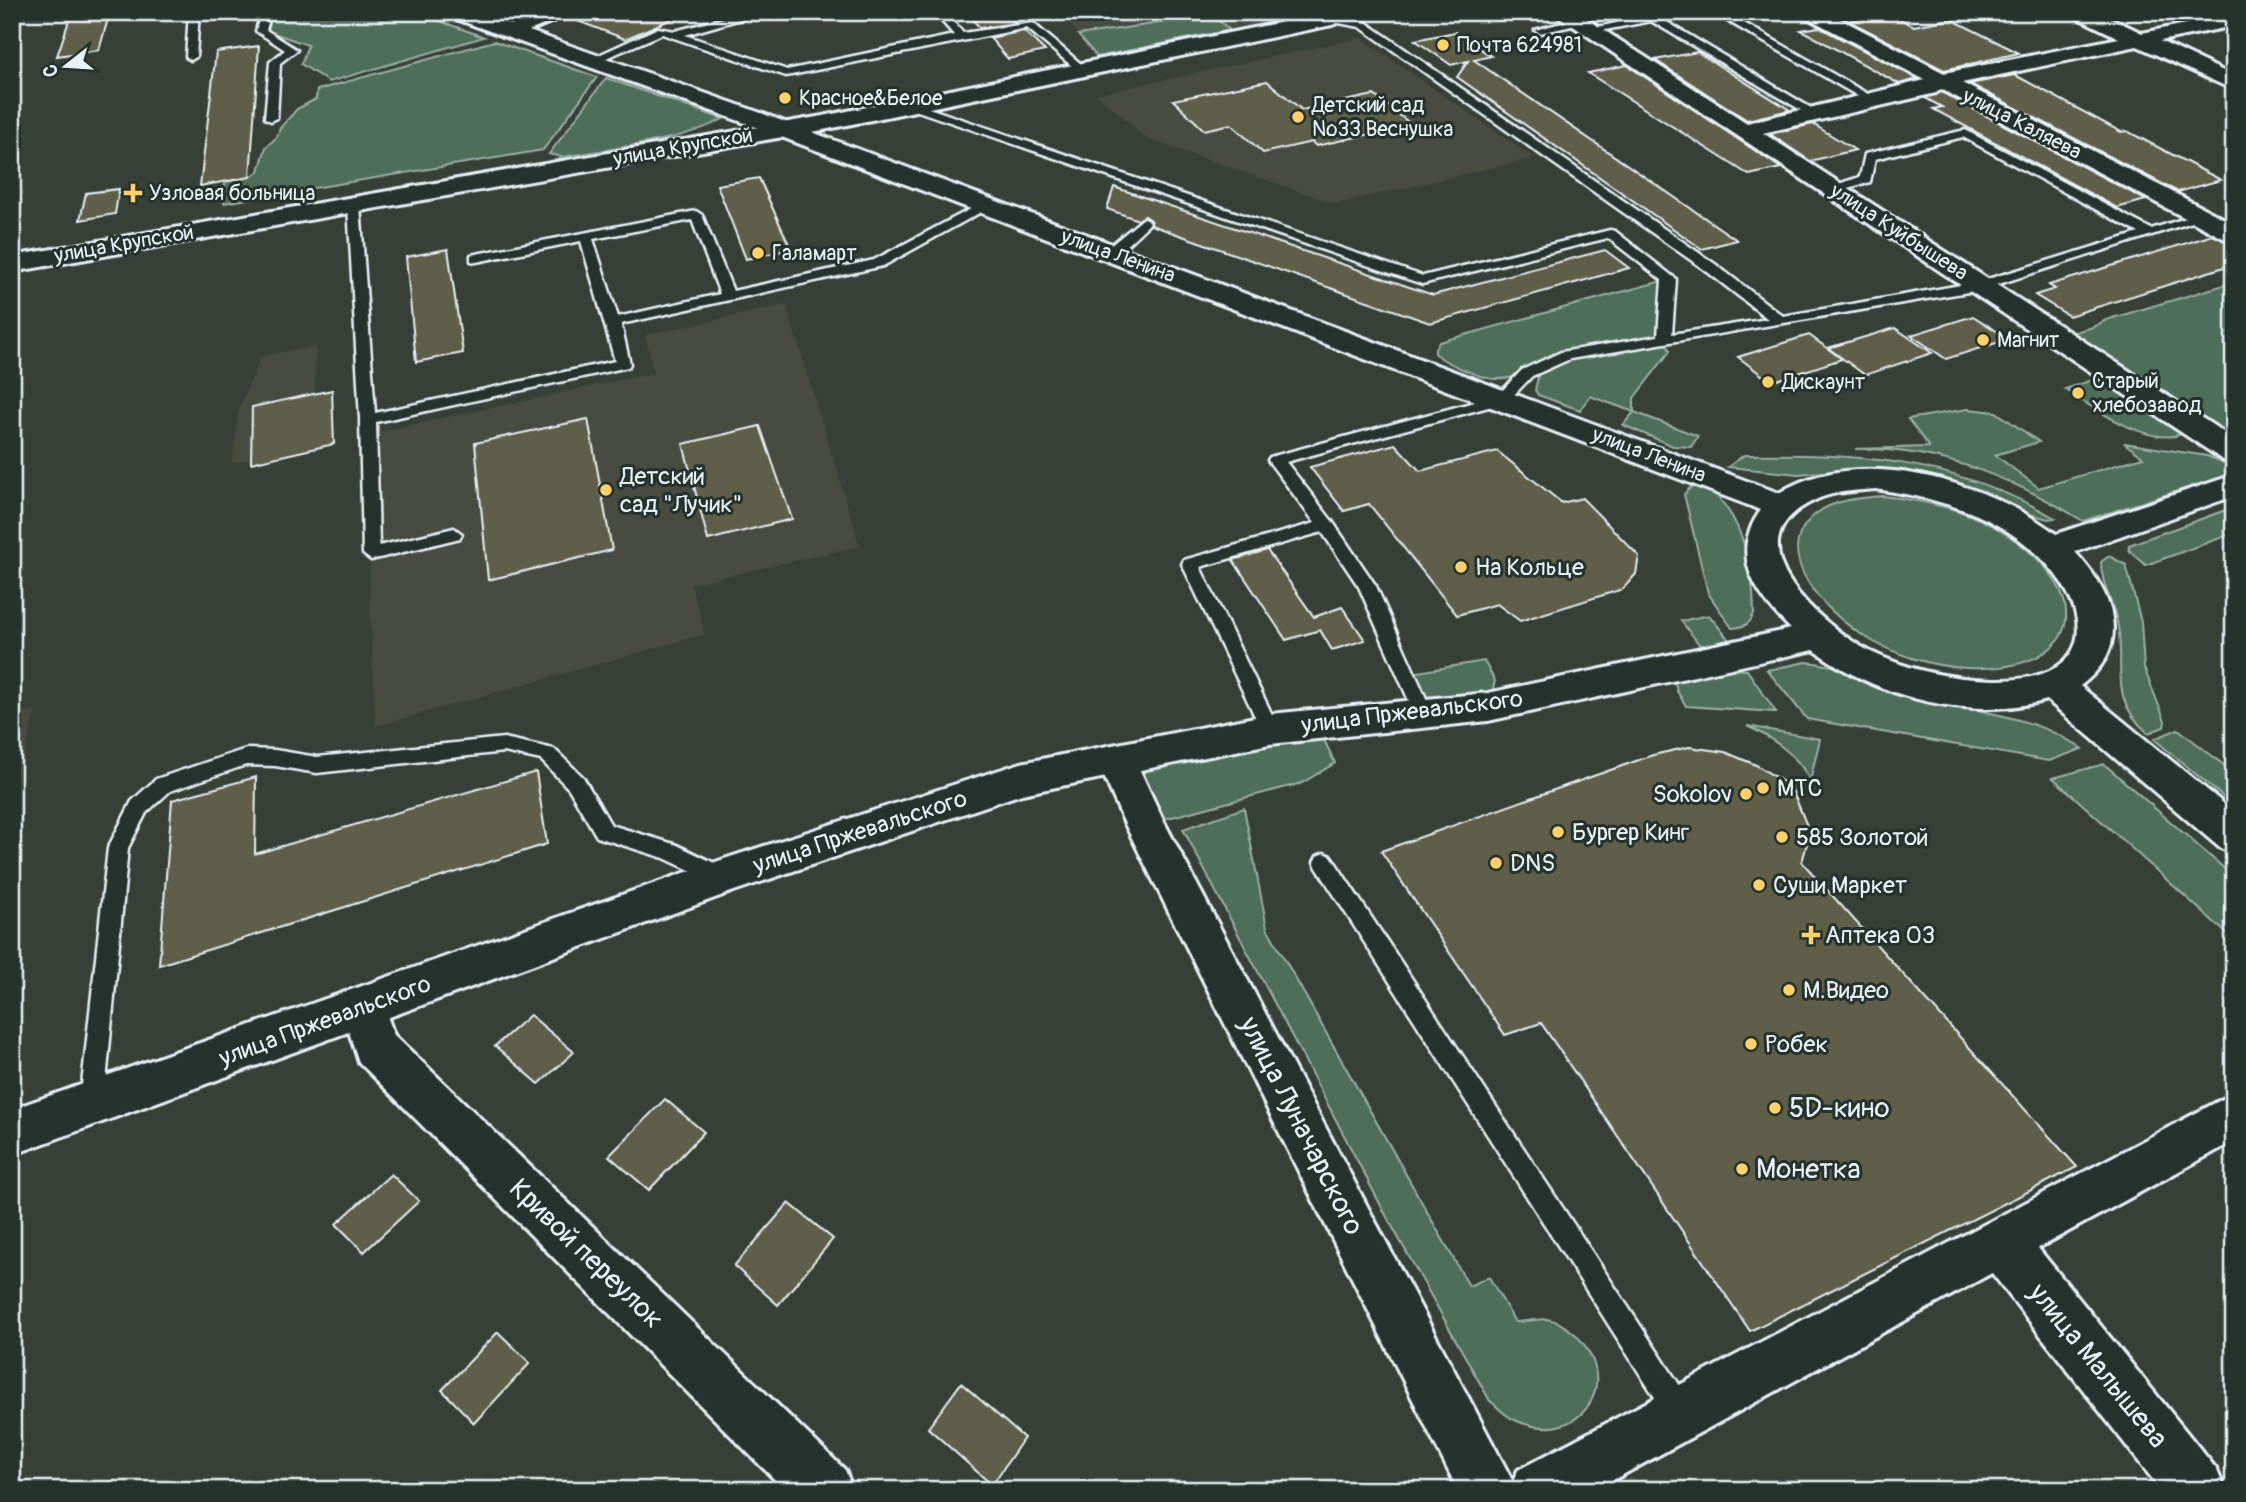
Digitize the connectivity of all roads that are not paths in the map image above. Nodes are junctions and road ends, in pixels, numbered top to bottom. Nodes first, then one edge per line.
1 (194, 12) edge
2 (266, 12) edge
3 (455, 12) edge
4 (558, 12) edge
5 (760, 12) edge
6 (939, 12) edge
7 (1680, 12) edge
8 (1717, 12) edge
9 (1811, 12) edge
10 (2081, 12) edge
11 (1341, 16) edge
12 (1654, 18) junction
13 (2234, 20) edge
14 (1577, 22) edge
15 (1540, 30) dead end
16 (510, 32) junction
17 (676, 34) junction
18 (961, 37) junction
19 (2140, 40) junction
20 (191, 57) dead end
21 (593, 60) junction
22 (1083, 70) junction
23 (1939, 81) junction
24 (2234, 84) edge
25 (1874, 101) junction
26 (910, 105) junction
27 (1815, 114) junction
28 (271, 118) dead end
29 (781, 130) junction
30 (1744, 131) junction
31 (1832, 188) junction
32 (354, 205) junction
33 (986, 206) junction
34 (2202, 217) junction
35 (1144, 222) dead end
36 (2149, 233) junction
37 (2234, 234) edge
38 (586, 236) junction
39 (1110, 253) junction
40 (476, 258) dead end
41 (12, 264) edge
42 (1980, 286) junction
43 (728, 298) junction
44 (1780, 321) junction
45 (613, 322) junction
46 (1664, 339) junction
47 (1502, 399) junction
48 (368, 419) junction
49 (2234, 453) edge
50 (2234, 485) edge
51 (1780, 505) junction
52 (1326, 525) junction
53 (454, 534) dead end
54 (2051, 548) junction
55 (1819, 636) junction
56 (2052, 684) junction
57 (1424, 714) junction
58 (1270, 729) junction
59 (1116, 760) junction
60 (2229, 825) edge
61 (1324, 862) dead end
62 (724, 877) junction
63 (363, 1008) junction
64 (92, 1103) junction
65 (2234, 1116) edge
66 (12, 1132) edge
67 (2000, 1242) junction
68 (1680, 1411) junction
69 (825, 1490) edge
70 (1488, 1490) edge
71 (1538, 1490) edge
72 (2197, 1490) edge

1 - 20 lane
2 - 28 lane
3 - 16 street, улица Ленина
4 - 16 street
5 - 17 lane
6 - 18 lane
7 - 12 lane
8 - 25 lane
9 - 23 street, улица Каляева
10 - 19 street
11 - 22 street, улица Крупской
11 - 44 lane
12 - 14 lane
12 - 27 lane
13 - 19 street
14 - 15 lane
14 - 30 street, улица Куйбышева
16 - 21 street, улица Ленина
17 - 18 lane
17 - 21 lane
18 - 22 lane
19 - 23 street
19 - 24 street
21 - 29 street, улица Ленина
22 - 26 street, улица Крупской
23 - 25 street
23 - 34 street, улица Каляева
25 - 27 street
26 - 29 street, улица Крупской
26 - 46 lane
27 - 30 street
29 - 32 street, улица Крупской
29 - 33 street, улица Ленина
30 - 31 street, улица Куйбышева
31 - 36 lane
31 - 42 street, улица Куйбышева
32 - 41 street, улица Крупской
32 - 48 lane
33 - 39 street, улица Ленина
33 - 43 lane
34 - 36 lane
34 - 37 street, улица Каляева
35 - 39 lane
36 - 42 lane
38 - 40 lane
38 - 43 lane
38 - 45 lane
39 - 47 street, улица Ленина
42 - 44 lane
42 - 49 street, улица Куйбышева
43 - 45 lane
44 - 46 lane
45 - 48 lane
46 - 47 lane
47 - 51 street, улица Ленина
47 - 52 lane
48 - 53 lane
50 - 54 street
51 - 54 street
51 - 55 street
52 - 57 lane
52 - 58 lane
54 - 56 street
55 - 56 street
55 - 57 street, улица Пржевальского
56 - 60 street
57 - 58 street, улица Пржевальского
58 - 59 street, улица Пржевальского
59 - 62 street, улица Пржевальского
59 - 70 street, улица Луначарского
61 - 68 lane
62 - 63 street, улица Пржевальского
62 - 64 lane
63 - 64 street, улица Пржевальского
63 - 69 street, Кривой переулок
64 - 66 street, улица Пржевальского
65 - 67 street
67 - 68 street
67 - 72 street, улица Малышева
68 - 71 street

